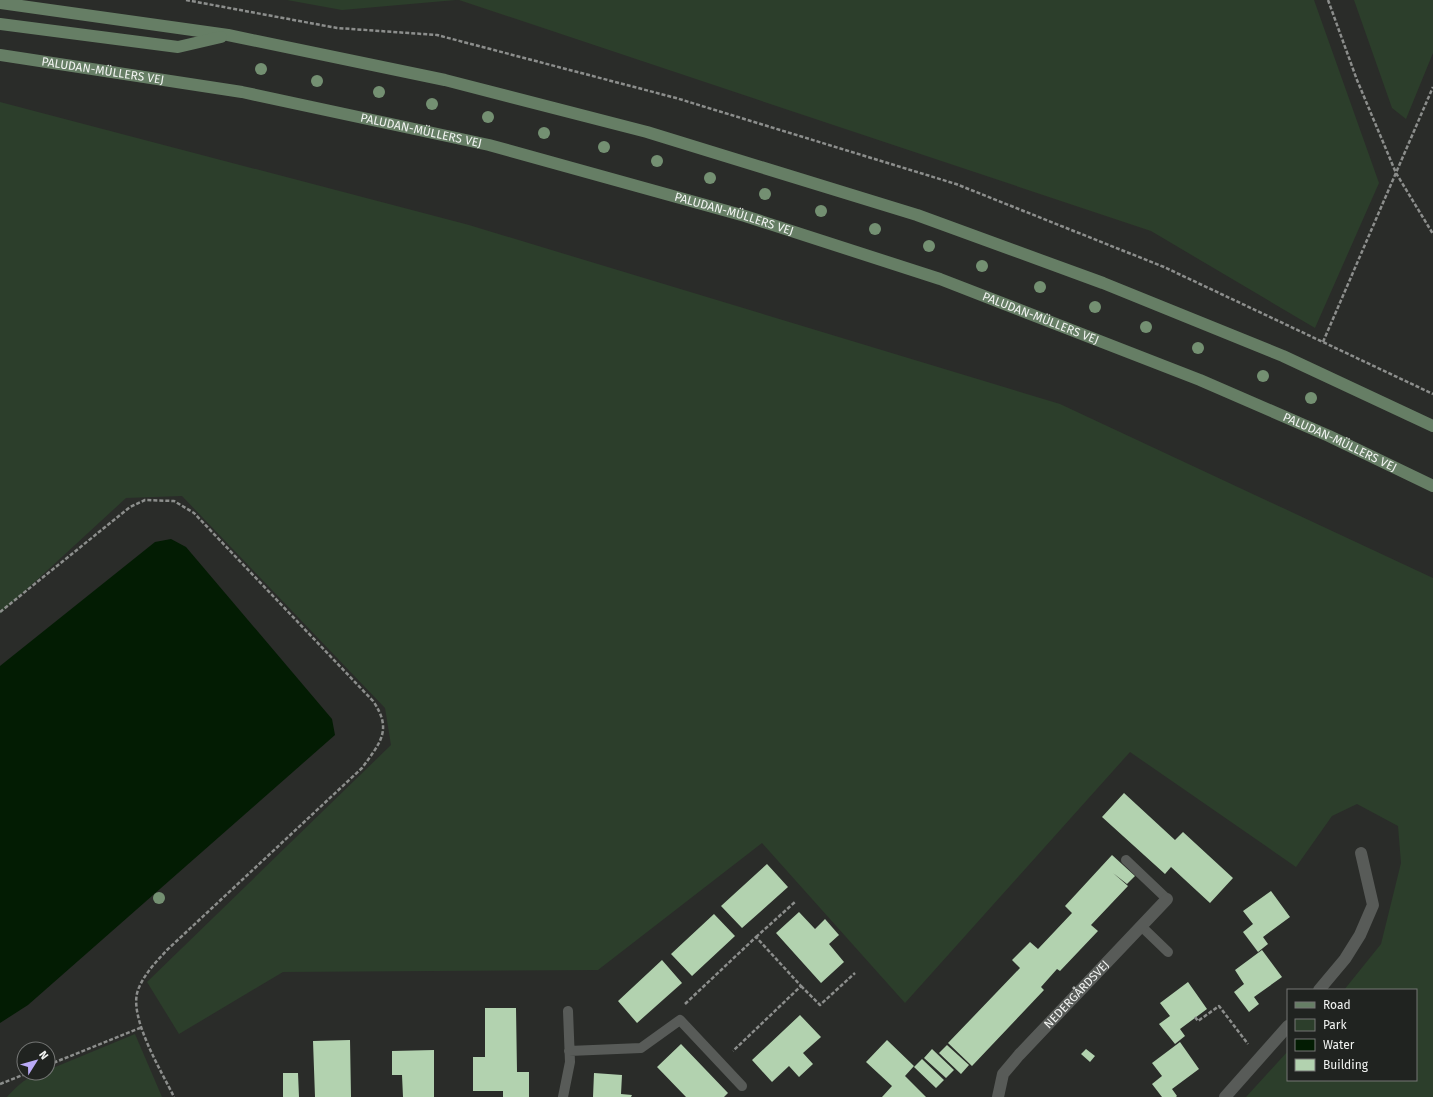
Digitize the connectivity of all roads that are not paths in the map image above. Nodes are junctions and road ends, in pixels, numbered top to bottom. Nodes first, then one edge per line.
1 (0, 2) edge
2 (0, 24) edge
3 (228, 35) junction
4 (0, 55) edge
5 (1433, 426) edge
6 (1433, 486) edge
7 (1361, 852) dead end
8 (1126, 860) dead end
9 (1167, 898) joint
10 (1141, 926) junction
11 (1168, 952) dead end
12 (1320, 989) edge
13 (568, 1011) dead end
14 (1287, 1027) edge
15 (570, 1051) junction
16 (742, 1086) dead end
17 (563, 1097) edge
18 (998, 1097) edge
19 (1225, 1097) edge

1 - 3 street
2 - 3 street
3 - 5 street
4 - 6 street, PALUDAN-MÜLLERS VEJ
7 - 12 street
8 - 9 lane
9 - 10 street, NEDERGÅRDSVEJ
10 - 11 lane
10 - 18 street, NEDERGÅRDSVEJ
13 - 15 lane
14 - 19 street
15 - 16 lane
15 - 17 lane

